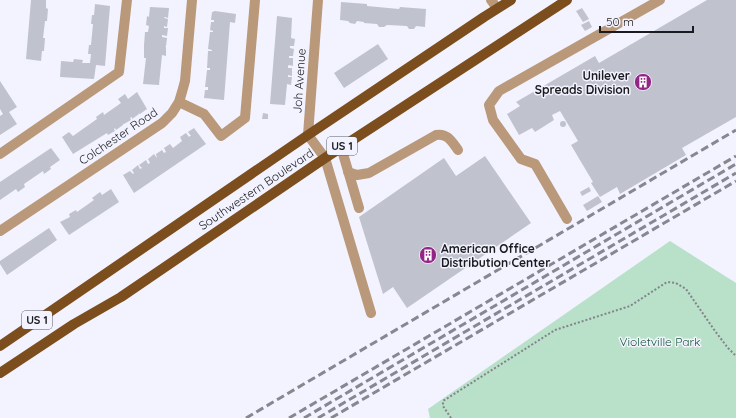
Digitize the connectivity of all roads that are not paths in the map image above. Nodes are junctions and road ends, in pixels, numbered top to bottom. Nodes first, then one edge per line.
1 (127, 0) edge
2 (192, 0) edge
3 (255, 0) edge
4 (318, 0) edge
5 (511, 0) edge
6 (566, 0) edge
7 (660, 0) edge
8 (494, 4) edge
9 (179, 102) junction
10 (308, 135) junction
11 (341, 147) junction
12 (458, 150) dead end
13 (0, 154) edge
14 (325, 158) junction
15 (348, 172) junction
16 (359, 208) dead end
17 (567, 219) dead end
18 (0, 232) edge
19 (371, 313) dead end
20 (0, 346) edge
21 (0, 373) edge

1 - 13 street
2 - 9 street, Colchester Road
3 - 9 street
4 - 10 street, Joh Avenue
5 - 8 main road, Southwestern Boulevard / US 1
6 - 11 main road, Southwestern Boulevard / US 1
7 - 17 street
8 - 10 main road, Southwestern Boulevard / US 1
9 - 18 street, Colchester Road
10 - 14 street
10 - 20 main road, Southwestern Boulevard / US 1
11 - 14 main road, Southwestern Boulevard / US 1
11 - 15 street
12 - 15 street
14 - 19 street
14 - 21 main road, Southwestern Boulevard / US 1
15 - 16 street

